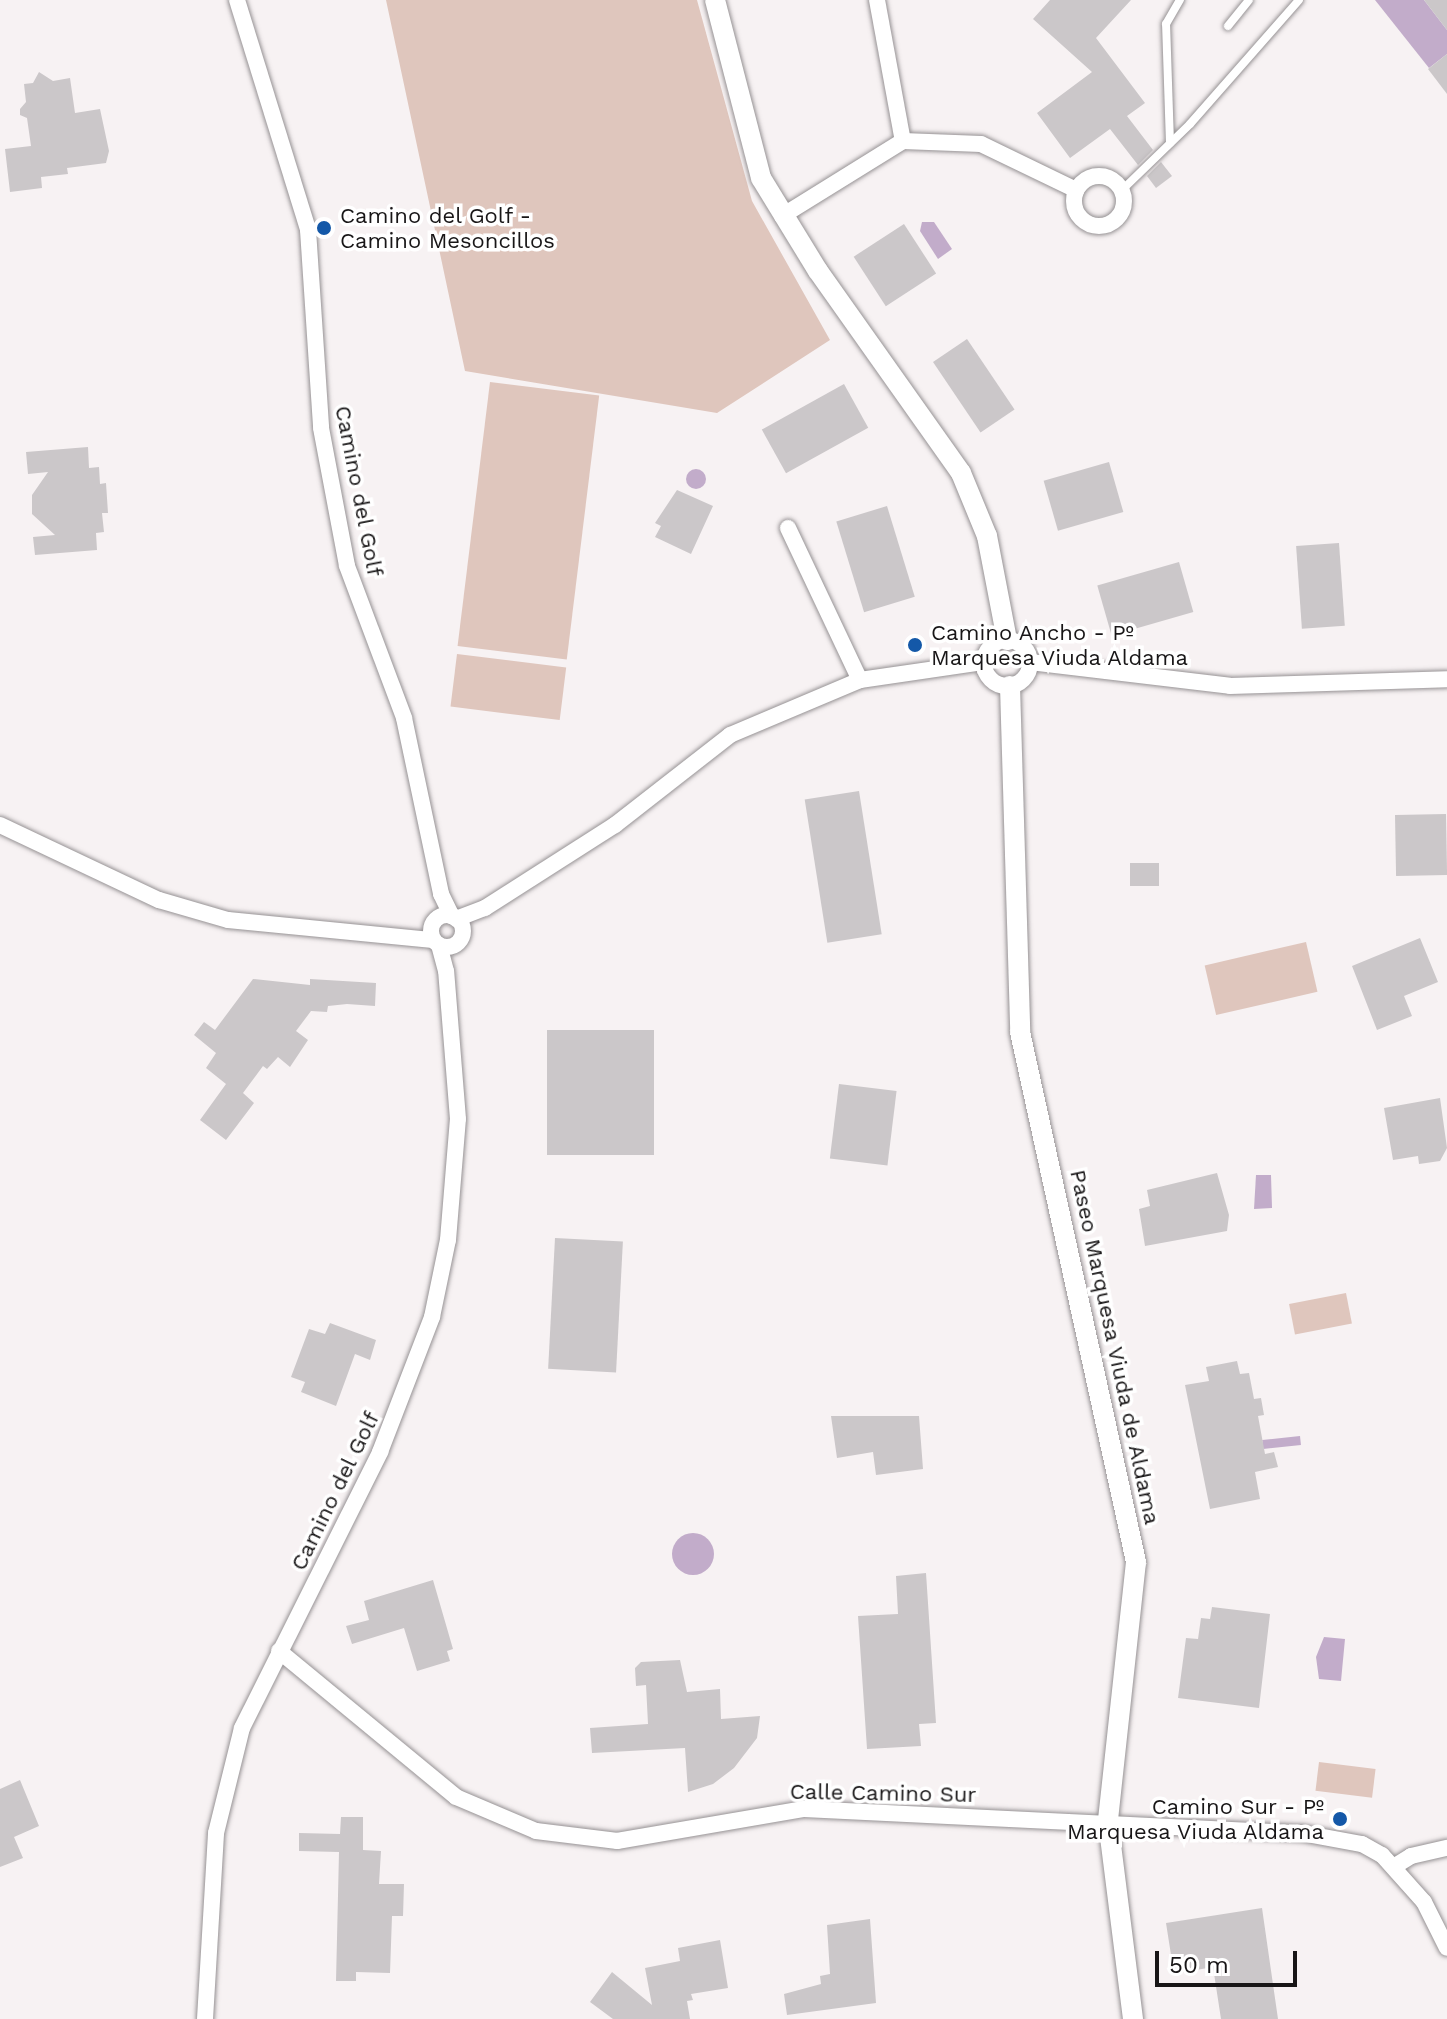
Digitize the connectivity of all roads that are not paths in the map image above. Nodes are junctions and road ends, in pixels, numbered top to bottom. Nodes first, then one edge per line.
1 (237, 0) edge
2 (715, 0) edge
3 (877, 0) edge
4 (1180, 0) edge
5 (1249, 0) edge
6 (1299, 0) edge
7 (1228, 26) dead end
8 (903, 141) junction
9 (1170, 143) junction
10 (1076, 190) junction
11 (1122, 190) junction
12 (782, 216) junction
13 (788, 528) dead end
14 (1007, 640) junction
15 (983, 662) junction
16 (1030, 662) junction
17 (1447, 679) edge
18 (860, 680) junction
19 (1010, 686) junction
20 (0, 825) edge
21 (445, 931) junction
22 (279, 1651) junction
23 (1108, 1821) junction
24 (1447, 1848) edge
25 (1395, 1866) junction
26 (1447, 1948) edge
27 (205, 2019) edge
28 (1133, 2019) edge

1 - 21 street, Camino del Golf
2 - 12 street
3 - 8 street
4 - 9 lane
5 - 7 lane
6 - 9 lane
8 - 10 street
8 - 12 street
9 - 11 lane
10 - 11 street
10 - 11 street
12 - 14 street
13 - 18 street
14 - 15 street
14 - 16 street
15 - 18 street
15 - 19 street
16 - 17 street
16 - 19 street
18 - 21 street
19 - 23 street, Paseo Marquesa Viuda de Aldama
20 - 21 street
21 - 22 street, Camino del Golf
22 - 23 street, Calle Camino Sur
22 - 27 street, Camino del Golf
23 - 25 street, Calle Camino Sur
23 - 28 street, Paseo Marquesa Viuda de Aldama
24 - 25 street
25 - 26 street, Calle Camino Sur

